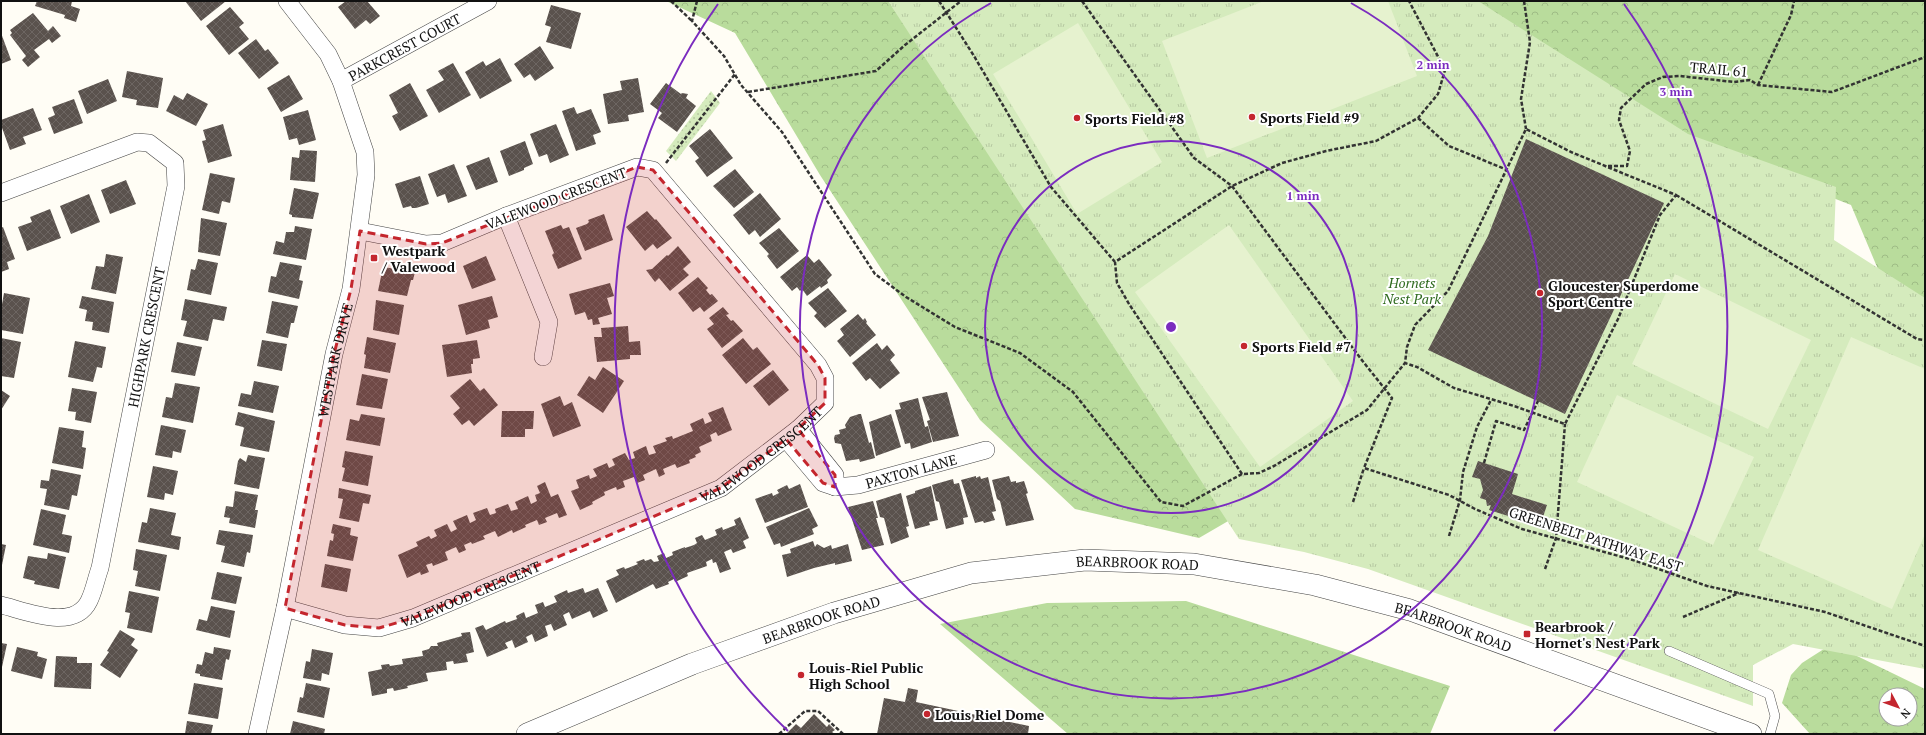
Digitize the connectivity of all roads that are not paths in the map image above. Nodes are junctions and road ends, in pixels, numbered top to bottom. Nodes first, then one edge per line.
1 (287, 1) edge
2 (488, 1) edge
3 (341, 81) junction
4 (1, 193) edge
5 (506, 216) junction
6 (360, 231) junction
7 (543, 357) dead end
8 (792, 434) junction
9 (986, 450) dead end
10 (1, 605) edge
11 (284, 608) junction
12 (1669, 651) dead end
13 (257, 734) edge
14 (527, 734) edge
15 (1751, 734) edge
16 (1770, 734) edge

1 - 3 street, WESTPARK DRIVE
2 - 3 street, PARKCREST COURT
3 - 6 street, WESTPARK DRIVE
4 - 10 street, HIGHPARK CRESCENT
5 - 6 street, VALEWOOD CRESCENT
5 - 7 street
5 - 8 street, VALEWOOD CRESCENT
6 - 11 street, WESTPARK DRIVE
8 - 9 street, PAXTON LANE
8 - 11 street, VALEWOOD CRESCENT
11 - 13 street, WESTPARK DRIVE
12 - 16 lane
14 - 15 street, BEARBROOK ROAD

